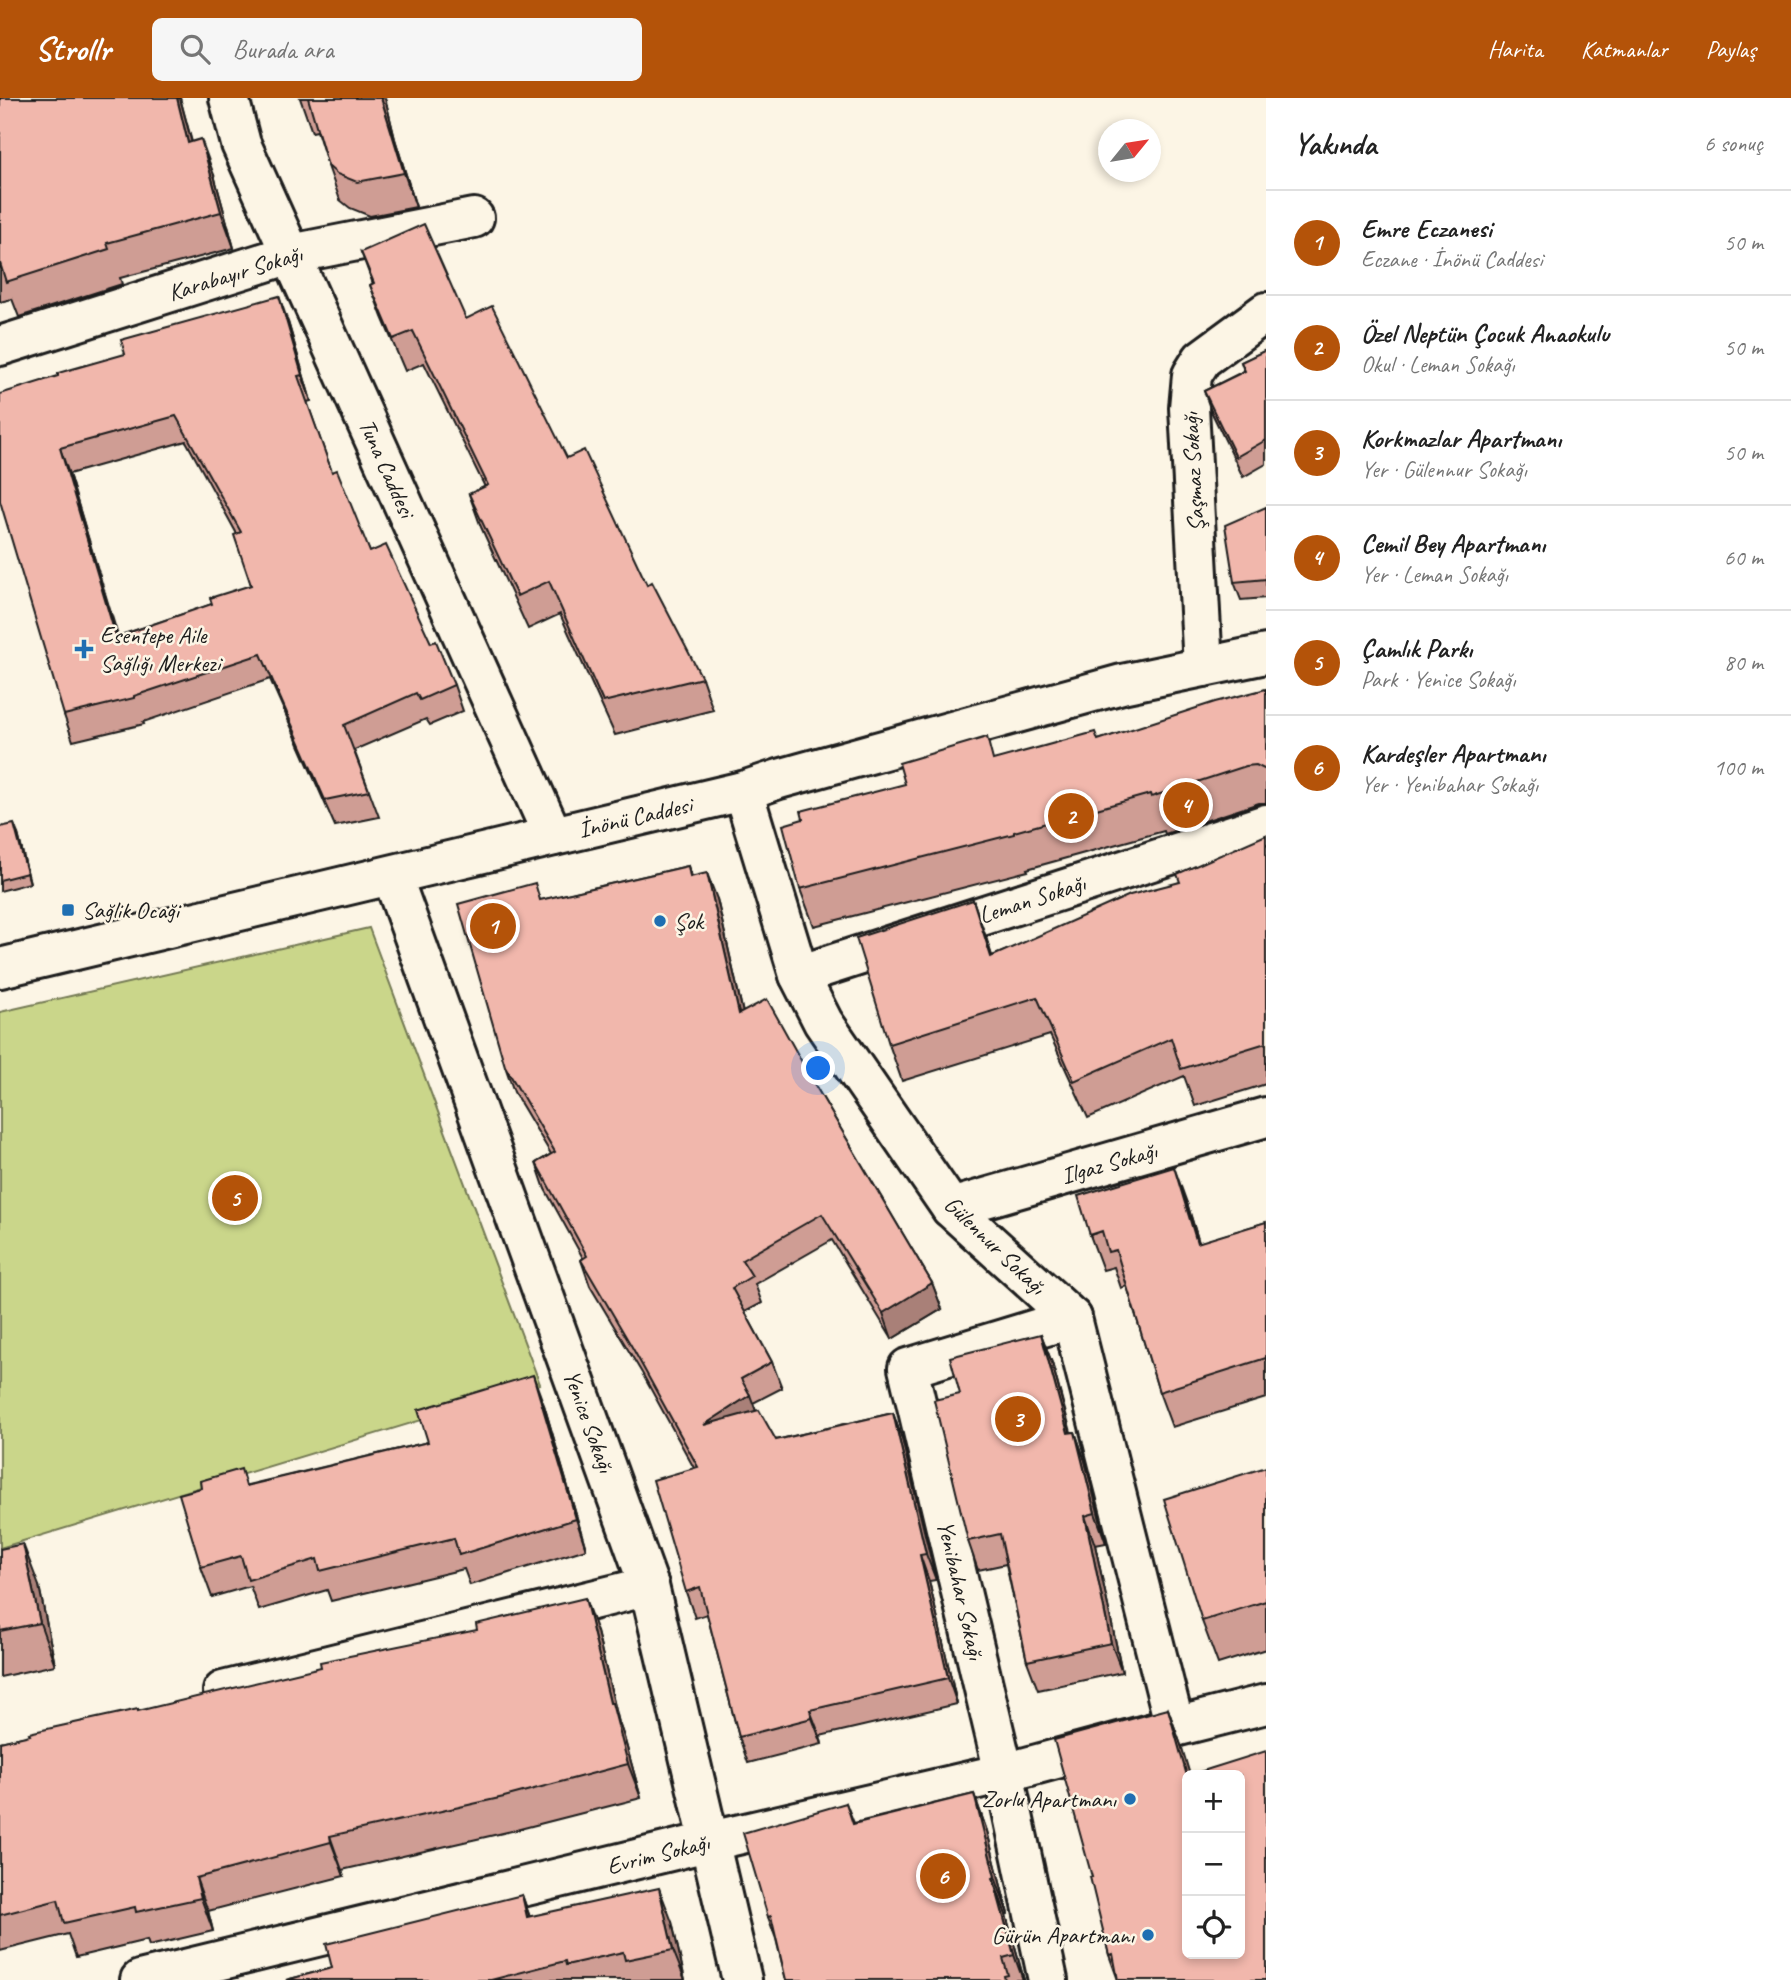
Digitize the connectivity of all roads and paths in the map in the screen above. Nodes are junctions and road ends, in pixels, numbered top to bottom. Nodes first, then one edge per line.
1 (229, 98) edge
2 (474, 218) dead end
3 (291, 254) junction
4 (1266, 312) edge
5 (0, 346) edge
6 (1266, 654) edge
7 (1203, 667) junction
8 (743, 791) junction
9 (1266, 824) edge
10 (553, 836) junction
11 (391, 876) junction
12 (0, 968) edge
13 (799, 975) junction
14 (1266, 1117) edge
15 (951, 1208) junction
16 (1072, 1318) junction
17 (649, 1586) junction
18 (189, 1699) edge
19 (1266, 1704) edge
20 (1175, 1727) junction
21 (1004, 1773) junction
22 (710, 1841) junction
23 (141, 1980) edge
24 (742, 1980) edge
25 (1048, 1980) edge

1 - 3 street, Tuna Caddesi
2 - 3 street, Karabayır Sokağı
3 - 5 street, Karabayır Sokağı
3 - 10 street, Tuna Caddesi
4 - 7 street, Şaşmaz Sokağı
6 - 7 street, İnönü Caddesi
7 - 8 street, İnönü Caddesi
8 - 10 street, İnönü Caddesi
8 - 13 street, Gülennur Sokağı
9 - 13 street, Leman Sokağı
10 - 11 street, İnönü Caddesi
11 - 12 street, İnönü Caddesi
11 - 17 street, Yenice Sokağı
13 - 15 street, Gülennur Sokağı
14 - 15 street, Ilgaz Sokağı
15 - 16 street, Gülennur Sokağı
16 - 20 street
16 - 21 street, Yenibahar Sokağı
17 - 18 street
17 - 22 street, Yenice Sokağı
19 - 20 street, Evrim Sokağı
20 - 21 street, Evrim Sokağı
21 - 22 street, Evrim Sokağı
21 - 25 street, Yenibahar Sokağı
22 - 23 street, Evrim Sokağı
22 - 24 street, Yenice Sokağı

